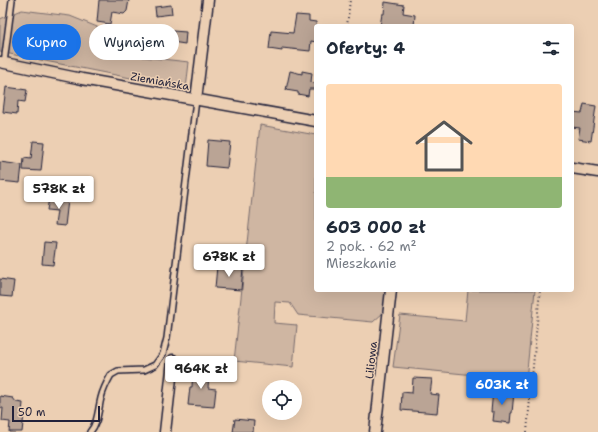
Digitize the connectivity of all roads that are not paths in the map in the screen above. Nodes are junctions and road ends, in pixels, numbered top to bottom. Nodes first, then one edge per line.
1 (12, 0) edge
2 (208, 0) edge
3 (2, 62) edge
4 (196, 100) junction
5 (314, 121) edge
6 (574, 168) edge
7 (598, 172) edge
8 (391, 292) edge
9 (173, 360) dead end
10 (90, 432) edge
11 (165, 432) edge
12 (376, 432) edge

1 - 3 lane
2 - 4 street
3 - 4 street, Ziemiańska
4 - 5 street, Ziemiańska
4 - 10 lane
6 - 7 street
8 - 12 street, Liliowa
9 - 11 street

